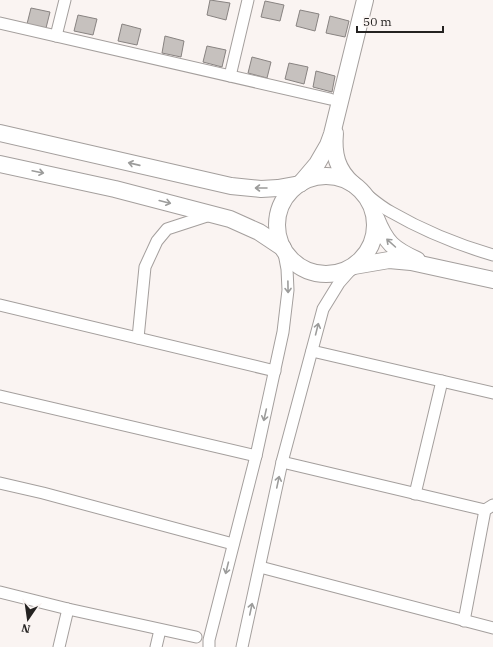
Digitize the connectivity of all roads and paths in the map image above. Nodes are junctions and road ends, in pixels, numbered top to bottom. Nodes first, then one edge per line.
1 (65, 0) edge
2 (248, 0) edge
3 (365, 0) edge
4 (0, 24) edge
5 (56, 36) junction
6 (230, 76) junction
7 (330, 99) dead end
8 (336, 122) junction
9 (0, 133) edge
10 (0, 164) edge
11 (300, 184) junction
12 (357, 187) junction
13 (373, 211) junction
14 (213, 214) junction
15 (283, 248) junction
16 (493, 255) edge
17 (354, 266) junction
18 (437, 267) junction
19 (493, 280) edge
20 (0, 305) edge
21 (138, 338) junction
22 (312, 351) junction
23 (275, 370) junction
24 (442, 381) junction
25 (493, 393) edge
26 (0, 396) edge
27 (256, 456) junction
28 (282, 462) junction
29 (0, 483) edge
30 (415, 494) junction
31 (489, 508) edge
32 (233, 544) junction
33 (260, 567) junction
34 (0, 592) edge
35 (68, 609) junction
36 (464, 621) junction
37 (493, 628) edge
38 (160, 630) junction
39 (196, 642) edge
40 (209, 644) edge
41 (59, 647) edge
42 (156, 647) edge
43 (242, 647) edge

1 - 5 street
2 - 6 street
3 - 8 street
4 - 5 street
5 - 6 street
6 - 7 street
8 - 11 street
8 - 12 street
11 -> 9 street
10 -> 14 street
11 - 12 street
11 - 15 street
12 - 13 street
12 - 16 street
13 - 17 street
18 -> 13 street
14 - 15 street
14 - 21 street
15 - 17 street
15 -> 23 street
17 - 18 street
22 -> 17 street
18 - 19 street
20 - 21 street
21 - 23 street
22 - 24 street
22 - 28 street
23 -> 27 street
24 - 25 street
24 - 30 street
26 - 27 street
27 - 32 street
28 - 30 street
33 -> 28 street
29 - 32 street
30 - 31 street
31 - 36 street
32 -> 40 street
33 - 36 street
43 -> 33 street
34 - 35 street
35 - 38 street
35 - 41 street
36 - 37 street
38 - 39 street
38 - 42 street
39 - 40 street

